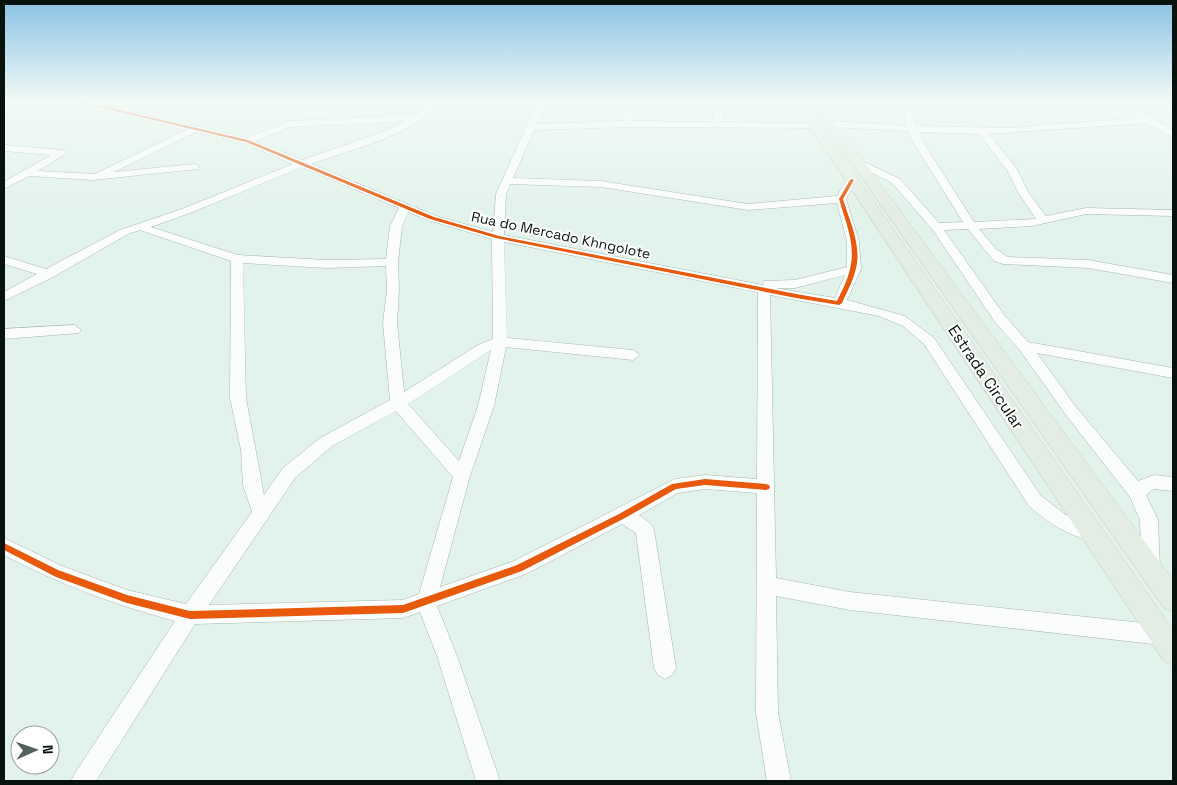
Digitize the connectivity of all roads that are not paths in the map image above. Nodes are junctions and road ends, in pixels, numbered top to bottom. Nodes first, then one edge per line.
1 (177, 138) edge
2 (234, 138) edge
3 (256, 138) edge
4 (375, 138) edge
5 (526, 138) edge
6 (823, 138) edge
7 (839, 138) edge
8 (918, 138) edge
9 (987, 138) edge
10 (247, 141) junction
11 (4, 148) edge
12 (854, 161) junction
13 (301, 164) junction
14 (194, 167) dead end
15 (28, 173) junction
16 (93, 177) junction
17 (852, 180) junction
18 (506, 181) junction
19 (4, 186) edge
20 (841, 199) junction
21 (405, 207) junction
22 (186, 211) junction
23 (1173, 213) edge
24 (1043, 220) junction
25 (972, 226) junction
26 (141, 227) junction
27 (936, 227) junction
28 (168, 236) junction
29 (498, 237) junction
30 (237, 259) junction
31 (4, 260) edge
32 (392, 262) junction
33 (855, 269) junction
34 (49, 274) junction
35 (1173, 279) edge
36 (740, 284) junction
37 (764, 290) junction
38 (4, 297) edge
39 (839, 303) junction
40 (74, 330) dead end
41 (4, 334) edge
42 (500, 342) junction
43 (1024, 346) junction
44 (633, 355) dead end
45 (1173, 373) edge
46 (398, 403) junction
47 (462, 476) junction
48 (1173, 484) edge
49 (766, 488) junction
50 (1137, 493) junction
51 (260, 513) junction
52 (622, 516) junction
53 (1091, 531) junction
54 (4, 546) edge
55 (1151, 569) junction
56 (767, 585) junction
57 (1173, 600) edge
58 (426, 602) junction
59 (190, 615) junction
60 (1162, 635) junction
61 (1173, 652) edge
62 (665, 668) dead end
63 (83, 781) edge
64 (488, 781) edge
65 (779, 781) edge

1 - 16 street
2 - 10 street, Rua do Mercado Khngolote
3 - 10 street
4 - 13 street
5 - 18 street
6 - 17 main road, Estrada Circular
7 - 12 main road, Estrada Circular
8 - 25 street
9 - 24 street
10 - 13 street, Rua do Mercado Khngolote
11 - 15 street
12 - 27 street
12 - 55 main road, Estrada Circular
13 - 21 street, Rua do Mercado Khngolote
13 - 22 street
14 - 16 street
15 - 16 street
15 - 19 street
17 - 20 street
17 - 53 main road, Estrada Circular
18 - 20 street
18 - 29 street
20 - 33 street
21 - 29 street, Rua do Mercado Khngolote
21 - 32 street
22 - 26 street
22 - 28 street
23 - 24 street
24 - 25 street
25 - 27 street
25 - 35 street
26 - 28 street
26 - 34 street
27 - 43 street
28 - 30 street
29 - 36 street, Rua do Mercado Khngolote
29 - 42 street
30 - 32 street
30 - 51 street
31 - 34 street
32 - 46 street
33 - 36 street
33 - 39 street
34 - 38 street
36 - 37 street, Rua do Mercado Khngolote
37 - 39 street, Rua do Mercado Khngolote
37 - 49 street
39 - 53 street, Rua do Mercado Khngolote
40 - 41 street
42 - 44 street
42 - 46 street
42 - 47 street
43 - 45 street
43 - 50 street
46 - 47 street
46 - 51 street
47 - 58 street
48 - 50 street
49 - 52 street
49 - 56 street
50 - 55 street
51 - 59 street
52 - 58 street
52 - 62 street
53 - 60 main road, Estrada Circular
54 - 59 street
55 - 57 main road, Estrada Circular
56 - 60 street
56 - 65 street
58 - 59 street
58 - 64 street
59 - 63 street
60 - 61 main road, Estrada Circular

